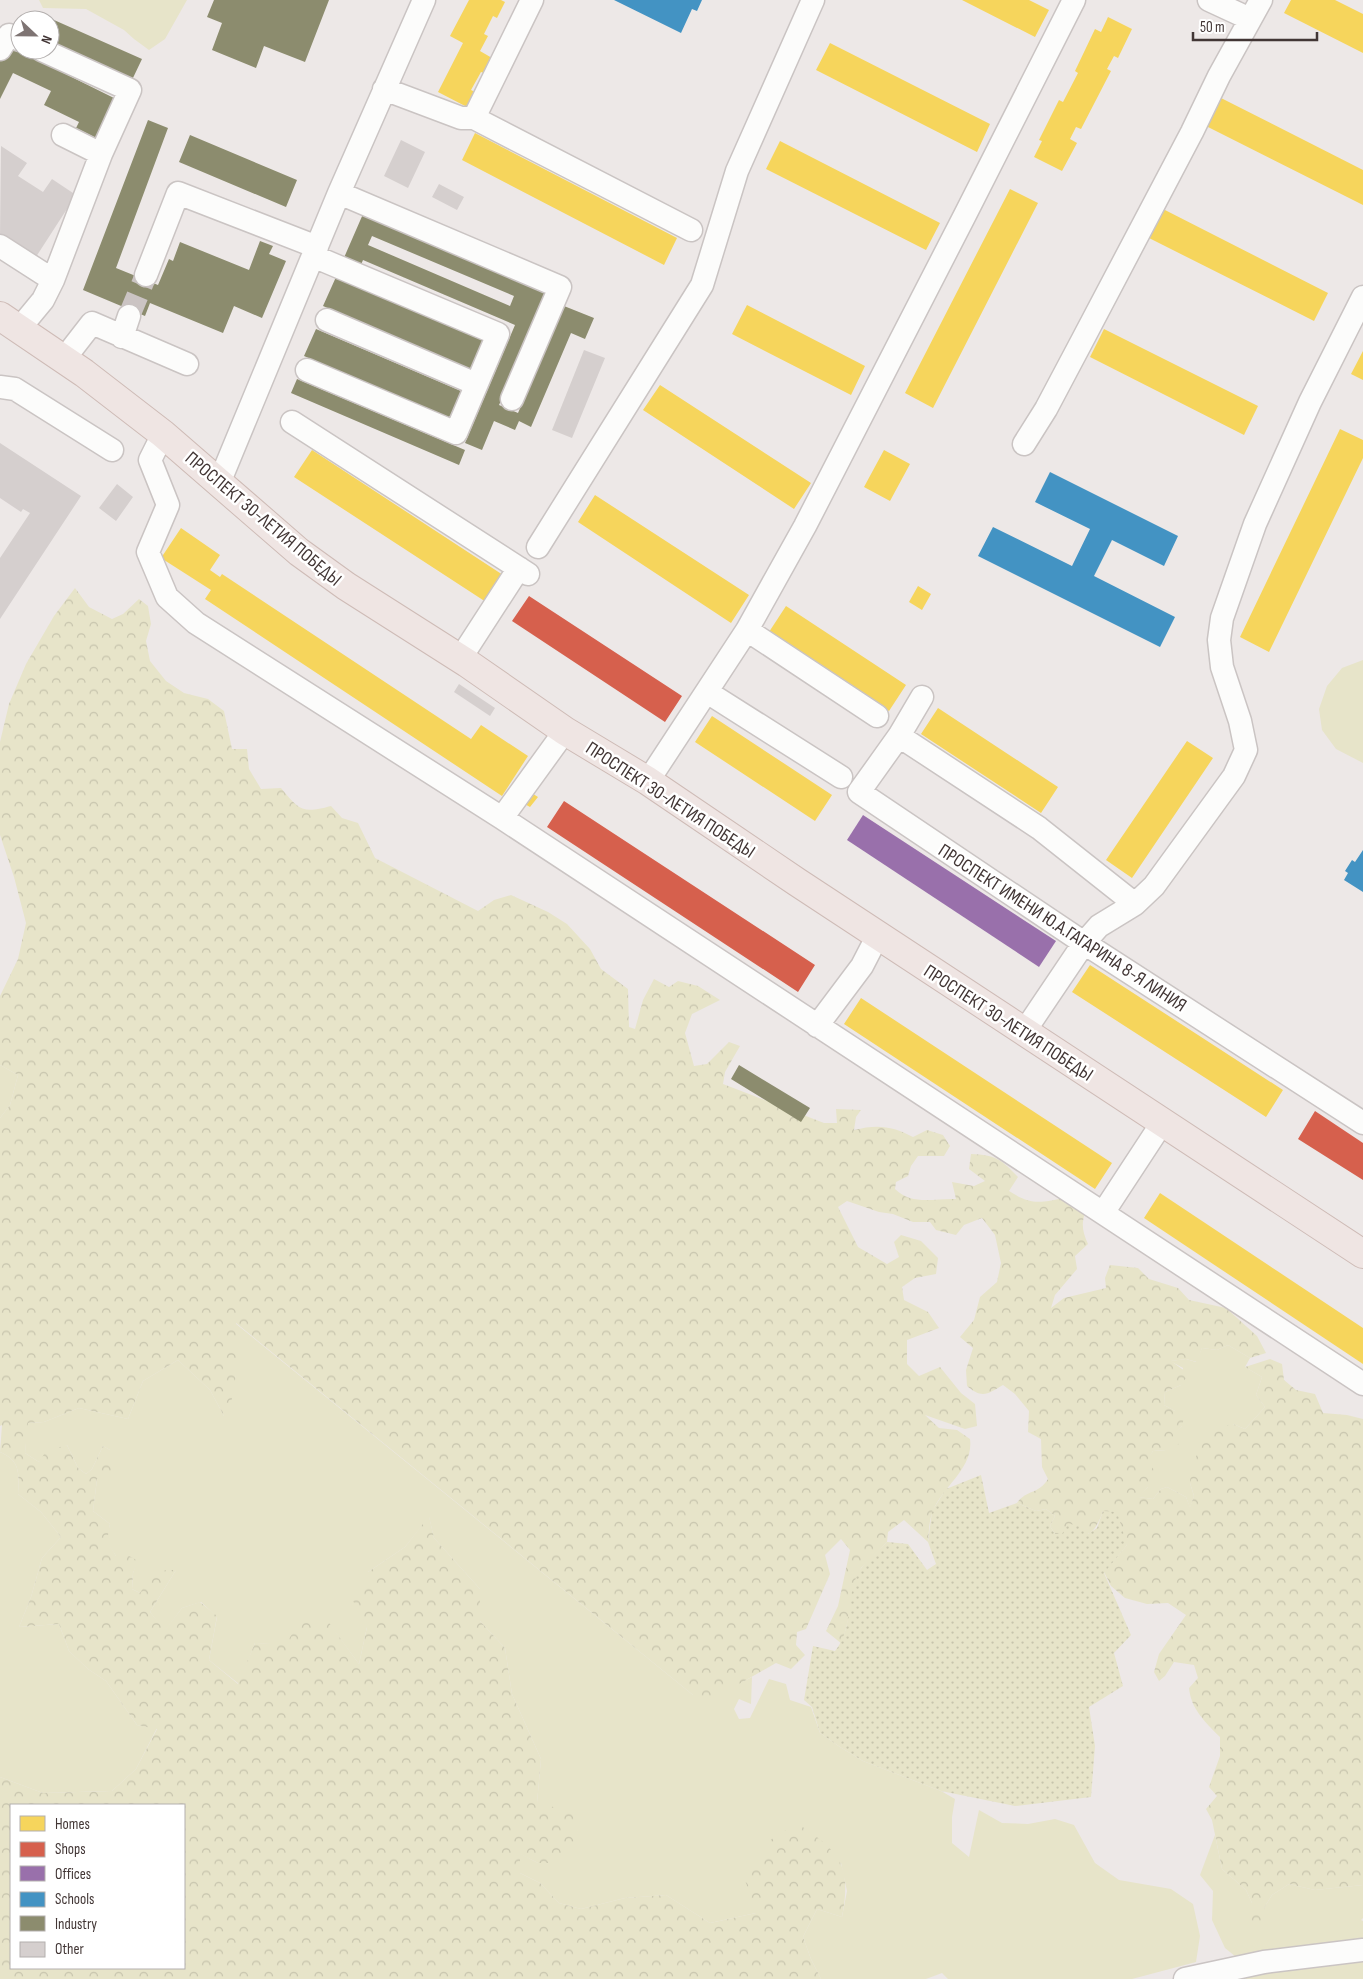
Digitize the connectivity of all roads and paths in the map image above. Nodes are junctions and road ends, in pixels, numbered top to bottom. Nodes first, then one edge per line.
1 (424, 0) edge
2 (532, 0) edge
3 (813, 0) edge
4 (1074, 0) edge
5 (1209, 0) edge
6 (1261, 0) edge
7 (1250, 20) junction
8 (10, 35) edge
9 (0, 49) edge
10 (60, 58) edge
11 (384, 89) junction
12 (474, 118) junction
13 (63, 135) dead end
14 (101, 154) junction
15 (339, 193) junction
16 (691, 230) dead end
17 (0, 246) edge
18 (315, 251) junction
19 (146, 275) tunnel mouth
20 (53, 280) junction
21 (1363, 297) edge
22 (327, 320) dead end
23 (10, 322) edge
24 (64, 359) junction
25 (187, 364) dead end
26 (307, 370) dead end
27 (476, 384) junction
28 (0, 387) edge
29 (512, 399) dead end
30 (292, 422) dead end
31 (163, 434) junction
32 (1024, 444) dead end
33 (112, 450) dead end
34 (219, 483) junction
35 (538, 547) dead end
36 (747, 630) junction
37 (460, 659) junction
38 (707, 692) junction
39 (922, 697) dead end
40 (877, 716) dead end
41 (565, 731) junction
42 (899, 736) junction
43 (841, 778) dead end
44 (648, 781) junction
45 (502, 818) junction
46 (1135, 904) junction
47 (878, 935) junction
48 (1084, 943) junction
49 (817, 1026) junction
50 (1024, 1032) junction
51 (1162, 1123) junction
52 (1363, 1123) edge
53 (1103, 1214) junction
54 (1363, 1254) edge
55 (1363, 1384) edge
56 (1363, 1950) edge
57 (1185, 1979) edge

1 - 11 street
2 - 12 street
3 - 35 street
4 - 36 street
5 - 7 street
6 - 7 street
7 - 32 street
8 - 9 street
10 - 14 street
11 - 12 street
11 - 15 street
12 - 16 street
13 - 14 street
14 - 20 street
15 - 18 street
15 - 29 street
17 - 20 street
18 - 19 street
18 - 27 street
18 - 34 street
20 - 23 street
21 - 46 street
22 - 27 street
23 - 24 main road, ПРОСПЕКТ 30-ЛЕТИЯ ПОБЕДЫ
24 - 25 street
24 - 31 main road, ПРОСПЕКТ 30-ЛЕТИЯ ПОБЕДЫ
26 - 27 street
28 - 33 street
30 - 37 street
31 - 34 main road, ПРОСПЕКТ 30-ЛЕТИЯ ПОБЕДЫ
31 - 45 street
34 - 37 main road, ПРОСПЕКТ 30-ЛЕТИЯ ПОБЕДЫ
36 - 38 street
36 - 40 street
37 - 41 main road, ПРОСПЕКТ 30-ЛЕТИЯ ПОБЕДЫ
38 - 43 street
38 - 44 street
39 - 42 street, ПРОСПЕКТ ИМЕНИ Ю.А.ГАГАРИНА 8-Я ЛИНИЯ
41 - 44 main road, ПРОСПЕКТ 30-ЛЕТИЯ ПОБЕДЫ
41 - 45 street
42 - 46 street
42 - 48 street, ПРОСПЕКТ ИМЕНИ Ю.А.ГАГАРИНА 8-Я ЛИНИЯ
44 - 47 main road, ПРОСПЕКТ 30-ЛЕТИЯ ПОБЕДЫ
45 - 49 street
46 - 48 street
47 - 49 street
47 - 50 main road, ПРОСПЕКТ 30-ЛЕТИЯ ПОБЕДЫ
48 - 50 street
48 - 52 street, ПРОСПЕКТ ИМЕНИ Ю.А.ГАГАРИНА 8-Я ЛИНИЯ
49 - 53 street
50 - 51 main road, ПРОСПЕКТ 30-ЛЕТИЯ ПОБЕДЫ
51 - 53 street
51 - 54 main road, ПРОСПЕКТ 30-ЛЕТИЯ ПОБЕДЫ
53 - 55 street
56 - 57 street

